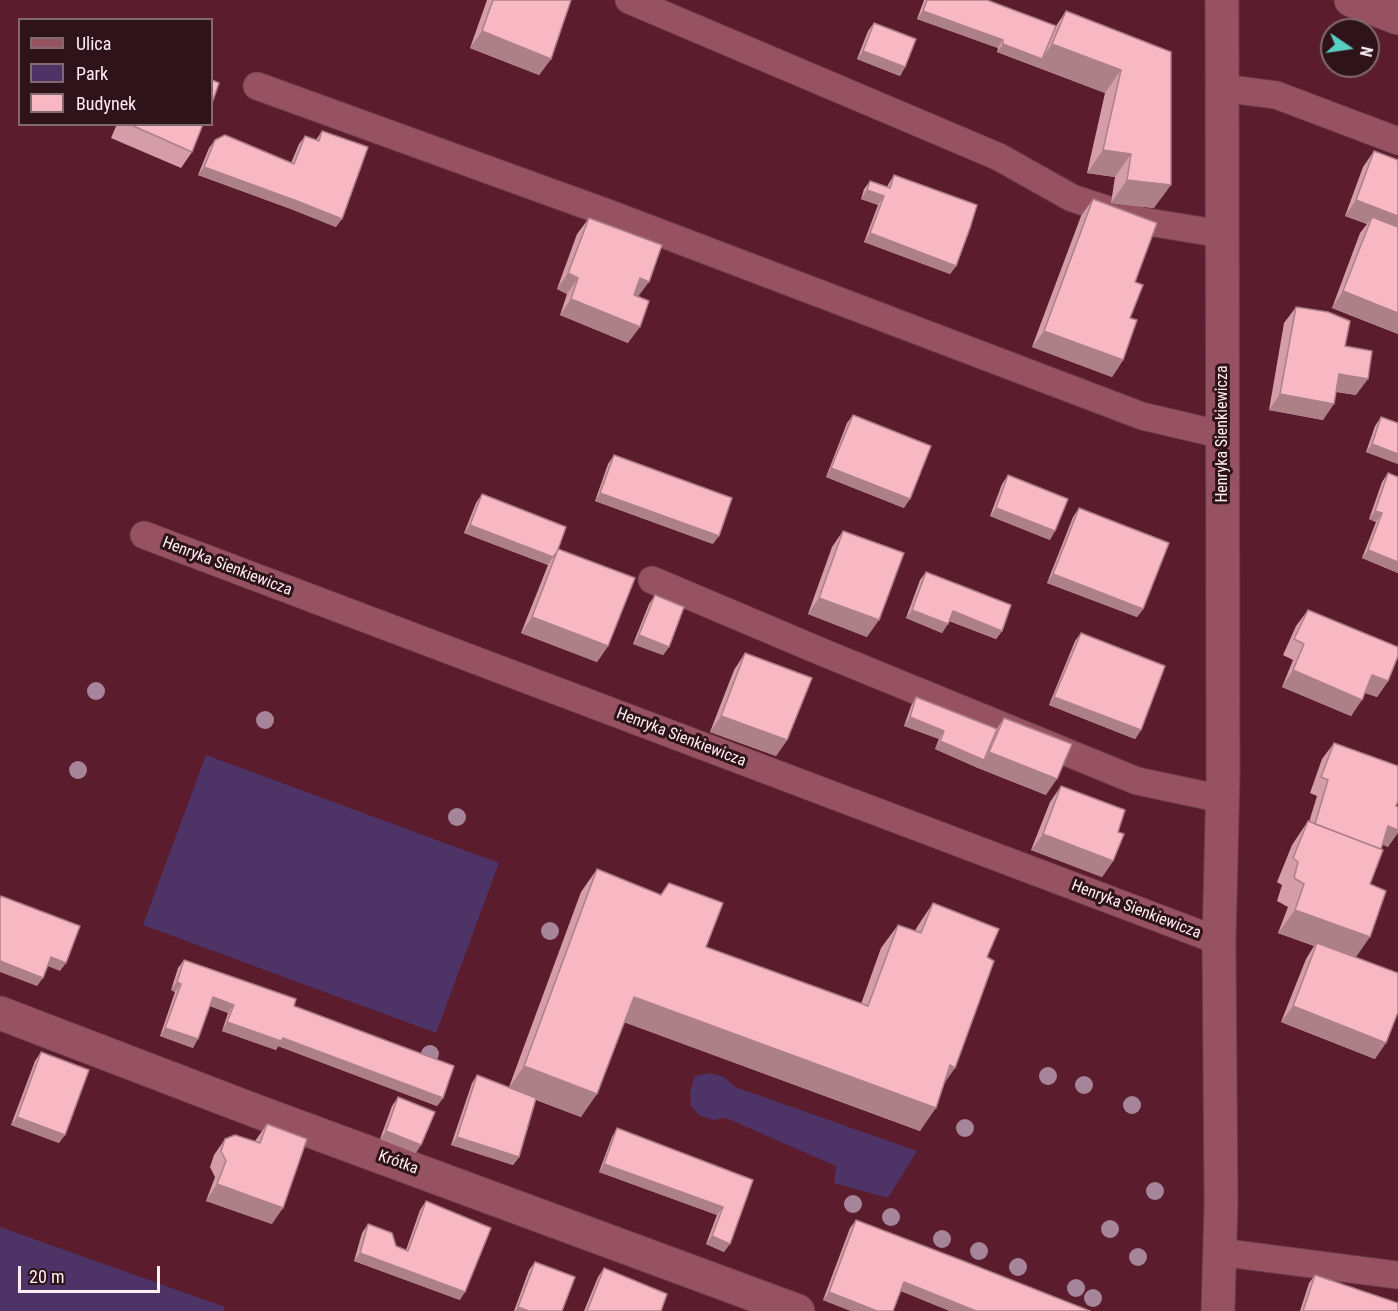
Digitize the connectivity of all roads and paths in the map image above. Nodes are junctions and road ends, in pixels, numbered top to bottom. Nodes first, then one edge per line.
1 (629, 0) edge
2 (1222, 0) edge
3 (1351, 0) edge
4 (1398, 18) edge
5 (257, 86) dead end
6 (1222, 88) junction
7 (1398, 141) edge
8 (1222, 234) junction
9 (1223, 435) junction
10 (144, 535) dead end
11 (652, 580) dead end
12 (1222, 799) junction
13 (1219, 941) junction
14 (0, 1013) edge
15 (1219, 1251) junction
16 (1398, 1275) edge
17 (798, 1311) edge
18 (1218, 1311) edge

1 - 8 lane
2 - 6 street, Henryka Sienkiewicza
3 - 4 street
5 - 9 lane
6 - 7 lane
6 - 8 street, Henryka Sienkiewicza
8 - 9 street, Henryka Sienkiewicza
9 - 12 street, Henryka Sienkiewicza
10 - 13 lane, Henryka Sienkiewicza
11 - 12 lane
12 - 13 street, Henryka Sienkiewicza
13 - 15 street, Henryka Sienkiewicza
14 - 17 street, Krótka
15 - 16 lane
15 - 18 street, Henryka Sienkiewicza

